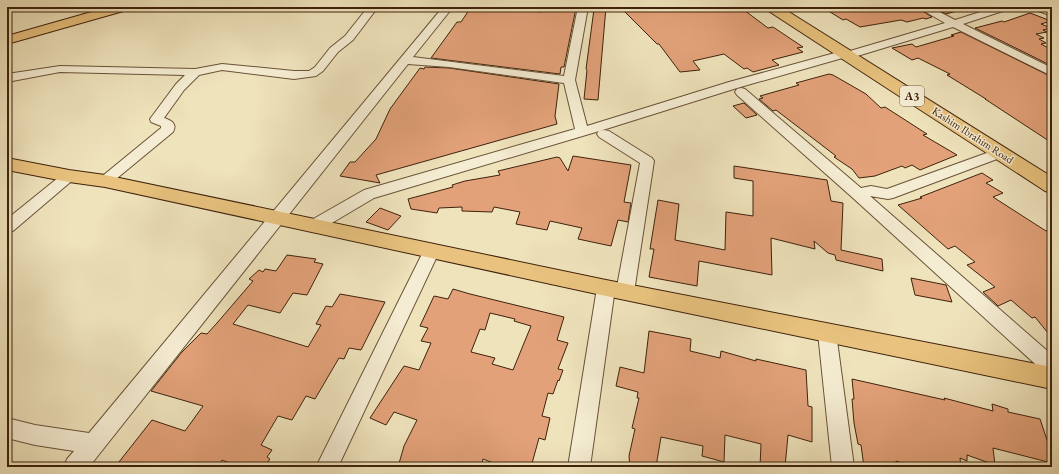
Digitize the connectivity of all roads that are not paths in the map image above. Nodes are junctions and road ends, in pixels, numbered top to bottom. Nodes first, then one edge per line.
1 (123, 7) edge
2 (373, 7) edge
3 (448, 7) edge
4 (583, 7) edge
5 (772, 7) edge
6 (786, 7) edge
7 (922, 7) edge
8 (1006, 7) edge
9 (1036, 7) edge
10 (1052, 13) edge
11 (953, 22) junction
12 (7, 40) edge
13 (853, 55) junction
14 (405, 60) junction
15 (195, 72) junction
16 (1052, 73) edge
17 (9, 76) edge
18 (568, 80) junction
19 (741, 92) junction
20 (582, 131) junction
21 (604, 134) junction
22 (1000, 153) junction
23 (7, 164) edge
24 (1052, 174) edge
25 (69, 176) junction
26 (105, 181) junction
27 (1052, 186) edge
28 (858, 194) junction
29 (332, 214) junction
30 (277, 217) junction
31 (314, 226) junction
32 (7, 227) edge
33 (432, 250) junction
34 (615, 290) junction
35 (827, 333) junction
36 (1052, 367) edge
37 (1052, 378) edge
38 (7, 428) edge
39 (93, 444) junction
40 (75, 467) edge
41 (327, 467) edge
42 (579, 467) edge
43 (844, 467) edge

1 - 12 main road
2 - 15 street
3 - 14 street
4 - 18 street
5 - 13 highway, Kashim Ibrahim Road / A3
6 - 13 highway, Kashim Ibrahim Road / A3
7 - 11 street
8 - 11 street
9 - 10 street
11 - 13 street
11 - 16 street
13 - 19 street
13 - 20 street
13 - 22 highway, Kashim Ibrahim Road / A3
13 - 24 highway, Kashim Ibrahim Road / A3
14 - 18 street
14 - 30 street
15 - 17 street
15 - 26 street
18 - 20 street
19 - 21 street
19 - 28 street
20 - 29 street
21 - 29 street
21 - 34 street
22 - 27 highway, Kashim Ibrahim Road / A3
22 - 28 street
23 - 25 main road
25 - 26 main road
25 - 32 street
26 - 30 main road
28 - 36 street
29 - 31 street
30 - 31 main road
30 - 39 street
31 - 33 main road
33 - 34 main road
33 - 41 street
34 - 35 main road
34 - 42 street
35 - 37 main road
35 - 43 street
38 - 39 street
39 - 40 street

